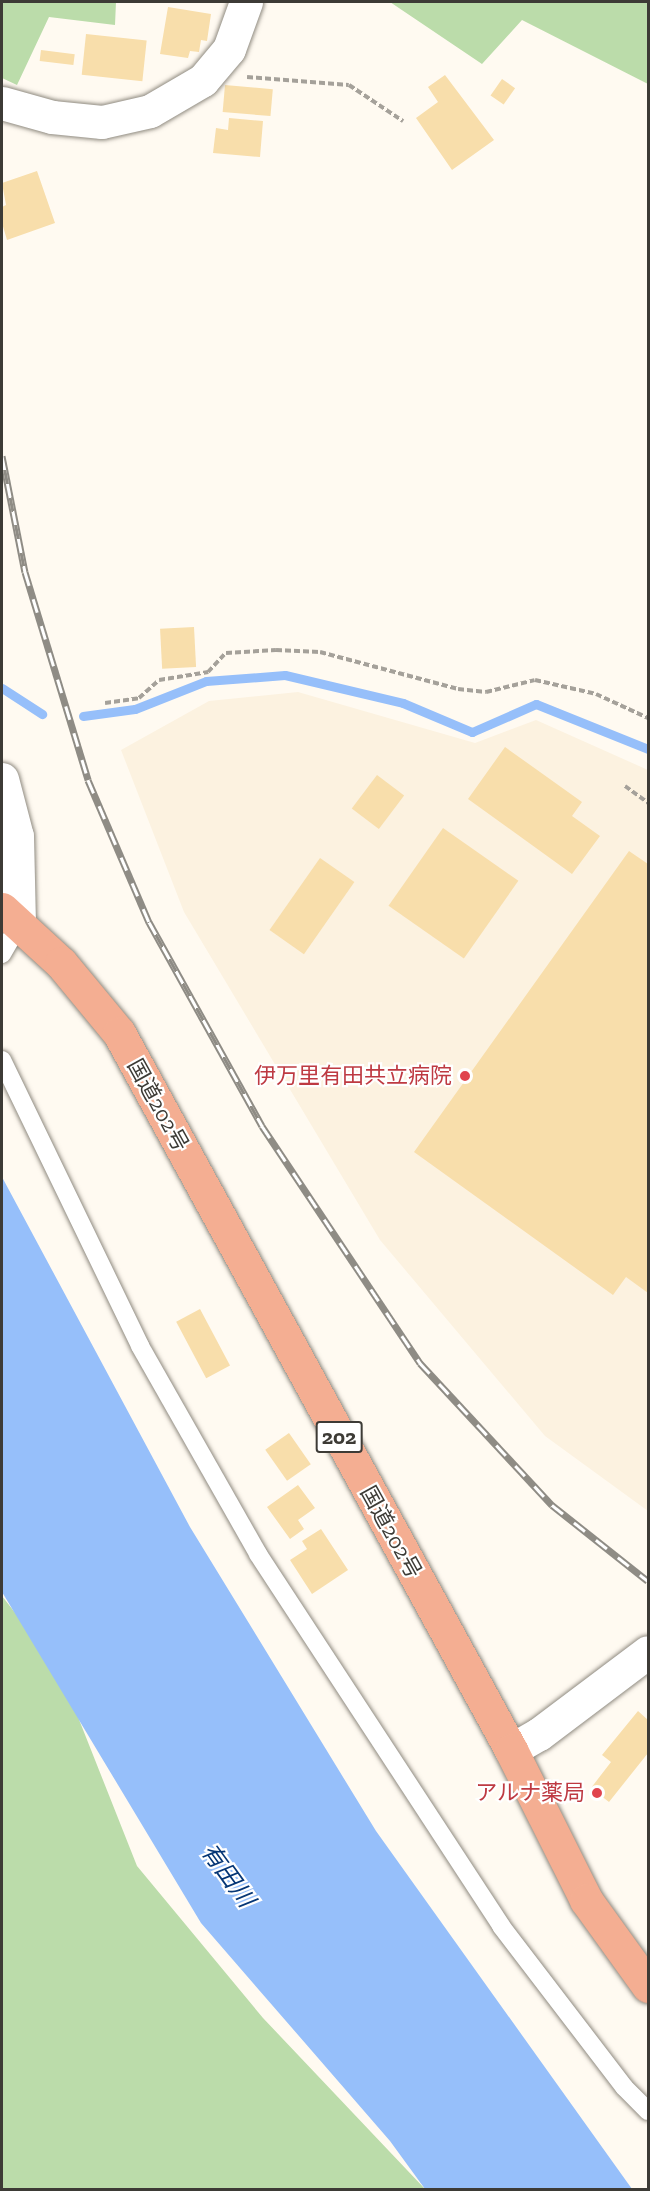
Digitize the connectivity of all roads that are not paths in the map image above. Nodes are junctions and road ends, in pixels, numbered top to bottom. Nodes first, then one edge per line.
1 (246, 2) edge
2 (2, 103) edge
3 (2, 779) edge
4 (10, 916) edge
5 (2, 954) edge
6 (2, 1060) edge
7 (648, 1652) edge
8 (511, 1750) junction
9 (648, 1986) edge
10 (648, 2111) edge

1 - 2 street
3 - 4 street
4 - 5 lane
4 - 8 highway, 国道202号 / 202
6 - 10 lane
7 - 8 street
8 - 9 highway, 国道202号 / 202

